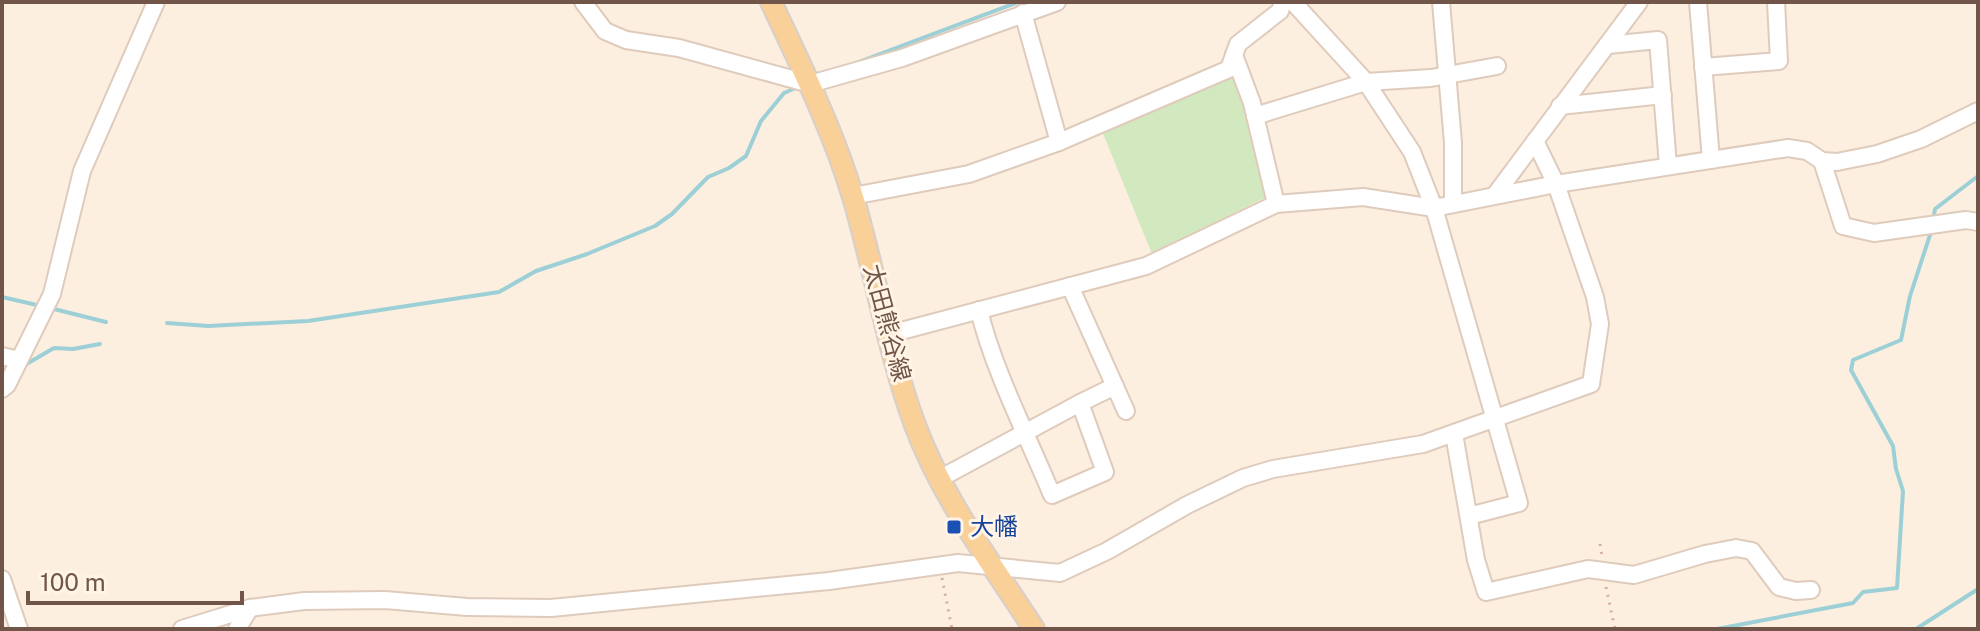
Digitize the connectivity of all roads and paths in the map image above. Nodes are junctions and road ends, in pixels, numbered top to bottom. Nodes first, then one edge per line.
1 (156, 2) edge
2 (583, 2) edge
3 (771, 2) edge
4 (1057, 2) edge
5 (1283, 2) edge
6 (1293, 2) edge
7 (1441, 2) edge
8 (1639, 2) edge
9 (1698, 2) edge
10 (1776, 2) edge
11 (1023, 13) junction
12 (1608, 45) junction
13 (1234, 55) junction
14 (1497, 66) dead end
15 (1703, 67) junction
16 (1446, 75) junction
17 (1366, 82) junction
18 (810, 84) junction
19 (1663, 95) junction
20 (1560, 106) junction
21 (1978, 111) edge
22 (1255, 116) junction
23 (1535, 141) junction
24 (1059, 142) junction
25 (1711, 160) junction
26 (1822, 161) junction
27 (1668, 166) junction
28 (1556, 184) junction
29 (1495, 195) junction
30 (853, 196) junction
31 (1276, 204) junction
32 (1453, 204) junction
33 (1434, 208) junction
34 (1978, 222) edge
35 (1070, 286) junction
36 (979, 310) junction
37 (890, 334) junction
38 (10, 358) edge
39 (6, 384) edge
40 (1115, 386) junction
41 (1080, 403) junction
42 (1126, 411) dead end
43 (1494, 420) junction
44 (1026, 432) junction
45 (1454, 434) junction
46 (939, 479) junction
47 (1469, 516) junction
48 (992, 565) junction
49 (939, 566) junction
50 (2, 579) edge
51 (1811, 590) dead end
52 (250, 608) junction
53 (19, 629) edge
54 (182, 629) edge
55 (237, 629) edge
56 (952, 629) edge
57 (1034, 629) edge

1 - 38 street
2 - 18 street
3 - 18 main road, 太田熊谷線
4 - 11 street
5 - 13 street
6 - 17 street
7 - 16 street
8 - 12 street
9 - 15 street
10 - 15 street
11 - 18 street
11 - 24 street
12 - 19 street
12 - 20 street
13 - 22 street
13 - 24 street
14 - 16 street
15 - 25 street
16 - 17 street
16 - 32 street
17 - 22 street
17 - 33 street
18 - 30 main road, 太田熊谷線
19 - 20 street
19 - 27 street
20 - 23 street
21 - 26 street
22 - 31 street
23 - 28 street
23 - 29 street
24 - 30 street
25 - 26 street
25 - 27 street
26 - 34 street
27 - 28 street
28 - 29 street
28 - 43 street
29 - 32 street
30 - 37 main road, 太田熊谷線
31 - 33 street
31 - 35 street
32 - 33 street
33 - 43 street
35 - 36 street
35 - 40 street
36 - 37 street
36 - 44 street
37 - 46 main road, 太田熊谷線
38 - 39 street
40 - 41 street
40 - 42 street
41 - 44 street
41 - 44 street
43 - 45 street
43 - 47 street
44 - 46 street
45 - 47 street
45 - 48 street
46 - 48 main road, 太田熊谷線
47 - 51 street
48 - 49 street
48 - 57 main road, 太田熊谷線
49 - 52 street
49 - 56 path
50 - 53 street
52 - 54 street
52 - 55 street

